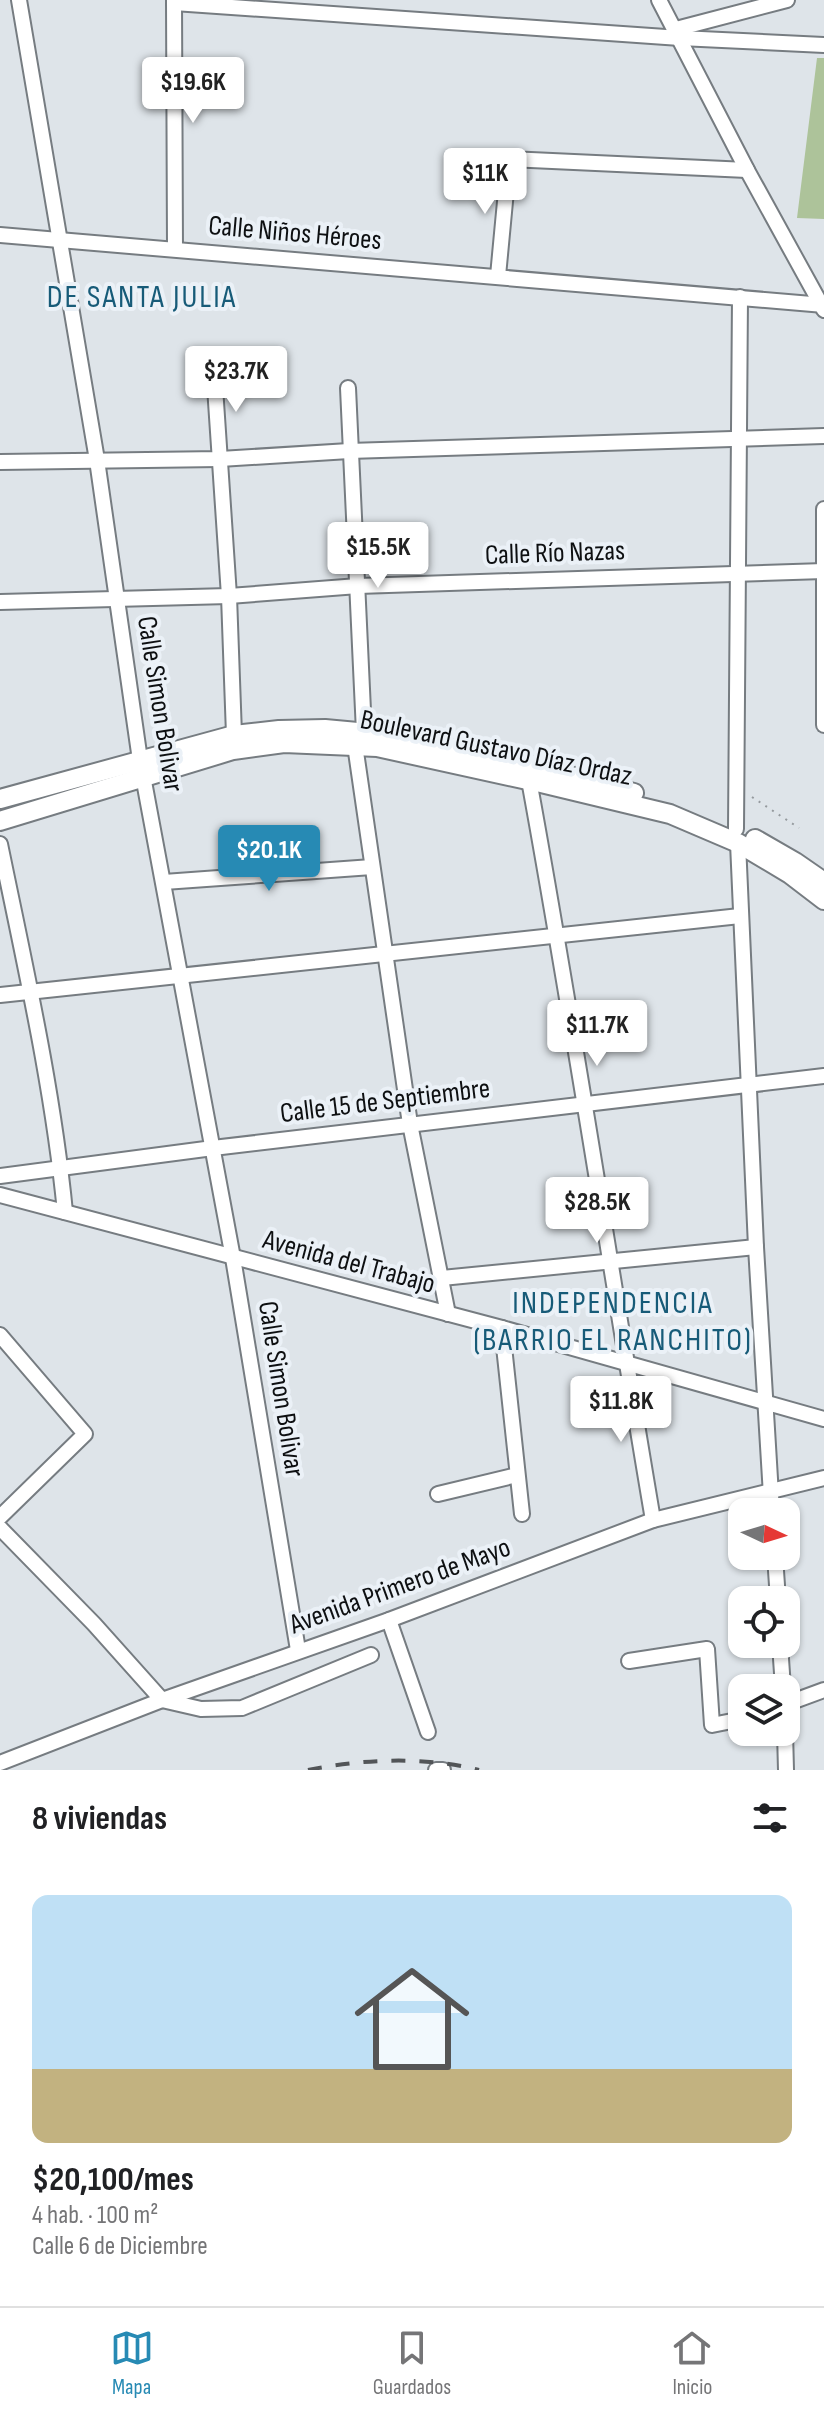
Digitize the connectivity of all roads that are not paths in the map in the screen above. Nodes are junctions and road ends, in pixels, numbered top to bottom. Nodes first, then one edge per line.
1 (19, 0) edge
2 (659, 0) edge
3 (787, 0) edge
4 (174, 1) edge
5 (678, 34) junction
6 (824, 45) edge
7 (747, 170) junction
8 (0, 235) edge
9 (58, 240) junction
10 (175, 249) junction
11 (498, 276) junction
12 (740, 297) junction
13 (823, 307) edge
14 (214, 372) dead end
15 (348, 388) dead end
16 (824, 436) edge
17 (741, 437) junction
18 (349, 451) junction
19 (220, 459) junction
20 (97, 460) junction
21 (0, 462) edge
22 (824, 509) edge
23 (823, 571) edge
24 (739, 573) junction
25 (358, 586) junction
26 (229, 596) junction
27 (117, 597) junction
28 (0, 602) edge
29 (824, 725) edge
30 (234, 735) junction
31 (359, 739) junction
32 (142, 768) junction
33 (529, 780) junction
34 (0, 799) edge
35 (0, 821) edge
36 (737, 836) junction
37 (0, 844) edge
38 (372, 867) junction
39 (164, 882) junction
40 (824, 882) edge
41 (824, 900) edge
42 (740, 916) junction
43 (558, 936) junction
44 (385, 955) junction
45 (181, 976) junction
46 (31, 992) junction
47 (0, 995) edge
48 (824, 1076) edge
49 (749, 1084) junction
50 (583, 1103) junction
51 (410, 1124) junction
52 (213, 1148) junction
53 (61, 1166) junction
54 (0, 1176) edge
55 (0, 1195) edge
56 (65, 1212) junction
57 (756, 1247) junction
58 (233, 1258) junction
59 (609, 1263) junction
60 (442, 1278) junction
61 (448, 1314) junction
62 (502, 1328) junction
63 (0, 1335) edge
64 (626, 1363) junction
65 (765, 1400) junction
66 (824, 1419) edge
67 (517, 1475) junction
68 (824, 1478) edge
69 (771, 1491) junction
70 (438, 1494) dead end
71 (771, 1498) edge
72 (522, 1514) dead end
73 (0, 1517) edge
74 (653, 1520) junction
75 (0, 1528) edge
76 (389, 1620) junction
77 (298, 1650) junction
78 (371, 1655) dead end
79 (629, 1661) dead end
80 (824, 1690) edge
81 (800, 1699) edge
82 (162, 1700) junction
83 (728, 1722) edge
84 (428, 1732) dead end
85 (785, 1746) edge
86 (0, 1763) edge
87 (436, 1770) edge
88 (443, 1770) edge
89 (786, 1770) edge

1 - 9 street, Calle Simon Bolivar
2 - 5 street
3 - 5 street
4 - 5 street
4 - 10 street
5 - 6 street
5 - 7 street
7 - 11 street
7 - 13 street
8 - 9 street, Calle Niños Héroes
9 - 10 street, Calle Niños Héroes
9 - 20 street, Calle Simon Bolivar
10 - 11 street, Calle Niños Héroes
11 - 12 street, Calle Niños Héroes
12 - 13 street, Calle Niños Héroes
12 - 17 street
14 - 19 street
15 - 18 street
16 - 17 street
17 - 18 street
17 - 24 street
18 - 19 street
18 - 25 street
19 - 20 street
19 - 26 street
20 - 21 street
20 - 27 street, Calle Simon Bolivar
22 - 23 street
23 - 24 street, Calle Río Nazas
23 - 29 street
24 - 25 street, Calle Río Nazas
24 - 36 street
25 - 26 street, Calle Río Nazas
25 - 31 street
26 - 27 street, Calle Río Nazas
26 - 30 street
27 - 28 street, Calle Río Nazas
27 - 32 street, Calle Simon Bolivar
30 - 31 main road, Boulevard Gustavo Díaz Ordaz
30 - 32 main road, Boulevard Gustavo Díaz Ordaz
31 - 32 main road, Boulevard Gustavo Díaz Ordaz
31 - 33 main road, Boulevard Gustavo Díaz Ordaz
31 - 36 main road, Boulevard Gustavo Díaz Ordaz
31 - 38 street
32 - 34 main road, Boulevard Gustavo Díaz Ordaz
32 - 35 main road, Boulevard Gustavo Díaz Ordaz
32 - 39 street, Calle Simon Bolivar
33 - 36 main road, Boulevard Gustavo Díaz Ordaz
33 - 43 street
36 - 40 main road, Boulevard Gustavo Díaz Ordaz
36 - 41 main road, Boulevard Gustavo Díaz Ordaz
36 - 42 street
37 - 46 street
38 - 39 street
38 - 44 street
39 - 45 street, Calle Simon Bolivar
42 - 43 street
42 - 49 street
43 - 44 street
43 - 50 street
44 - 45 street
44 - 51 street
45 - 46 street
45 - 52 street, Calle Simon Bolivar
46 - 47 street
46 - 53 street
48 - 49 street, Calle 15 de Septiembre
49 - 50 street, Calle 15 de Septiembre
49 - 57 street
50 - 51 street, Calle 15 de Septiembre
50 - 59 street
51 - 52 street, Calle 15 de Septiembre
51 - 60 street
52 - 53 street, Calle 15 de Septiembre
52 - 58 street, Calle Simon Bolivar
53 - 54 street, Calle 15 de Septiembre
53 - 56 street
55 - 56 street, Avenida del Trabajo
56 - 58 street, Avenida del Trabajo
57 - 59 street
57 - 65 street
58 - 61 street, Avenida del Trabajo
58 - 77 street, Calle Simon Bolivar
59 - 60 street
59 - 64 street
60 - 61 street
61 - 62 street, Avenida del Trabajo
62 - 64 street, Avenida del Trabajo
62 - 67 street
63 - 73 street
64 - 65 street, Avenida del Trabajo
64 - 74 street
65 - 66 street, Avenida del Trabajo
65 - 69 street
67 - 70 street
67 - 72 street
68 - 69 street, Avenida Primero de Mayo
69 - 71 street
69 - 74 street, Avenida Primero de Mayo
74 - 76 street, Avenida Primero de Mayo
75 - 82 street
76 - 77 street, Avenida Primero de Mayo
76 - 84 street
77 - 82 street, Avenida Primero de Mayo
78 - 82 street
79 - 83 street
80 - 81 street
82 - 86 street, Avenida Primero de Mayo
85 - 89 street
87 - 88 street

